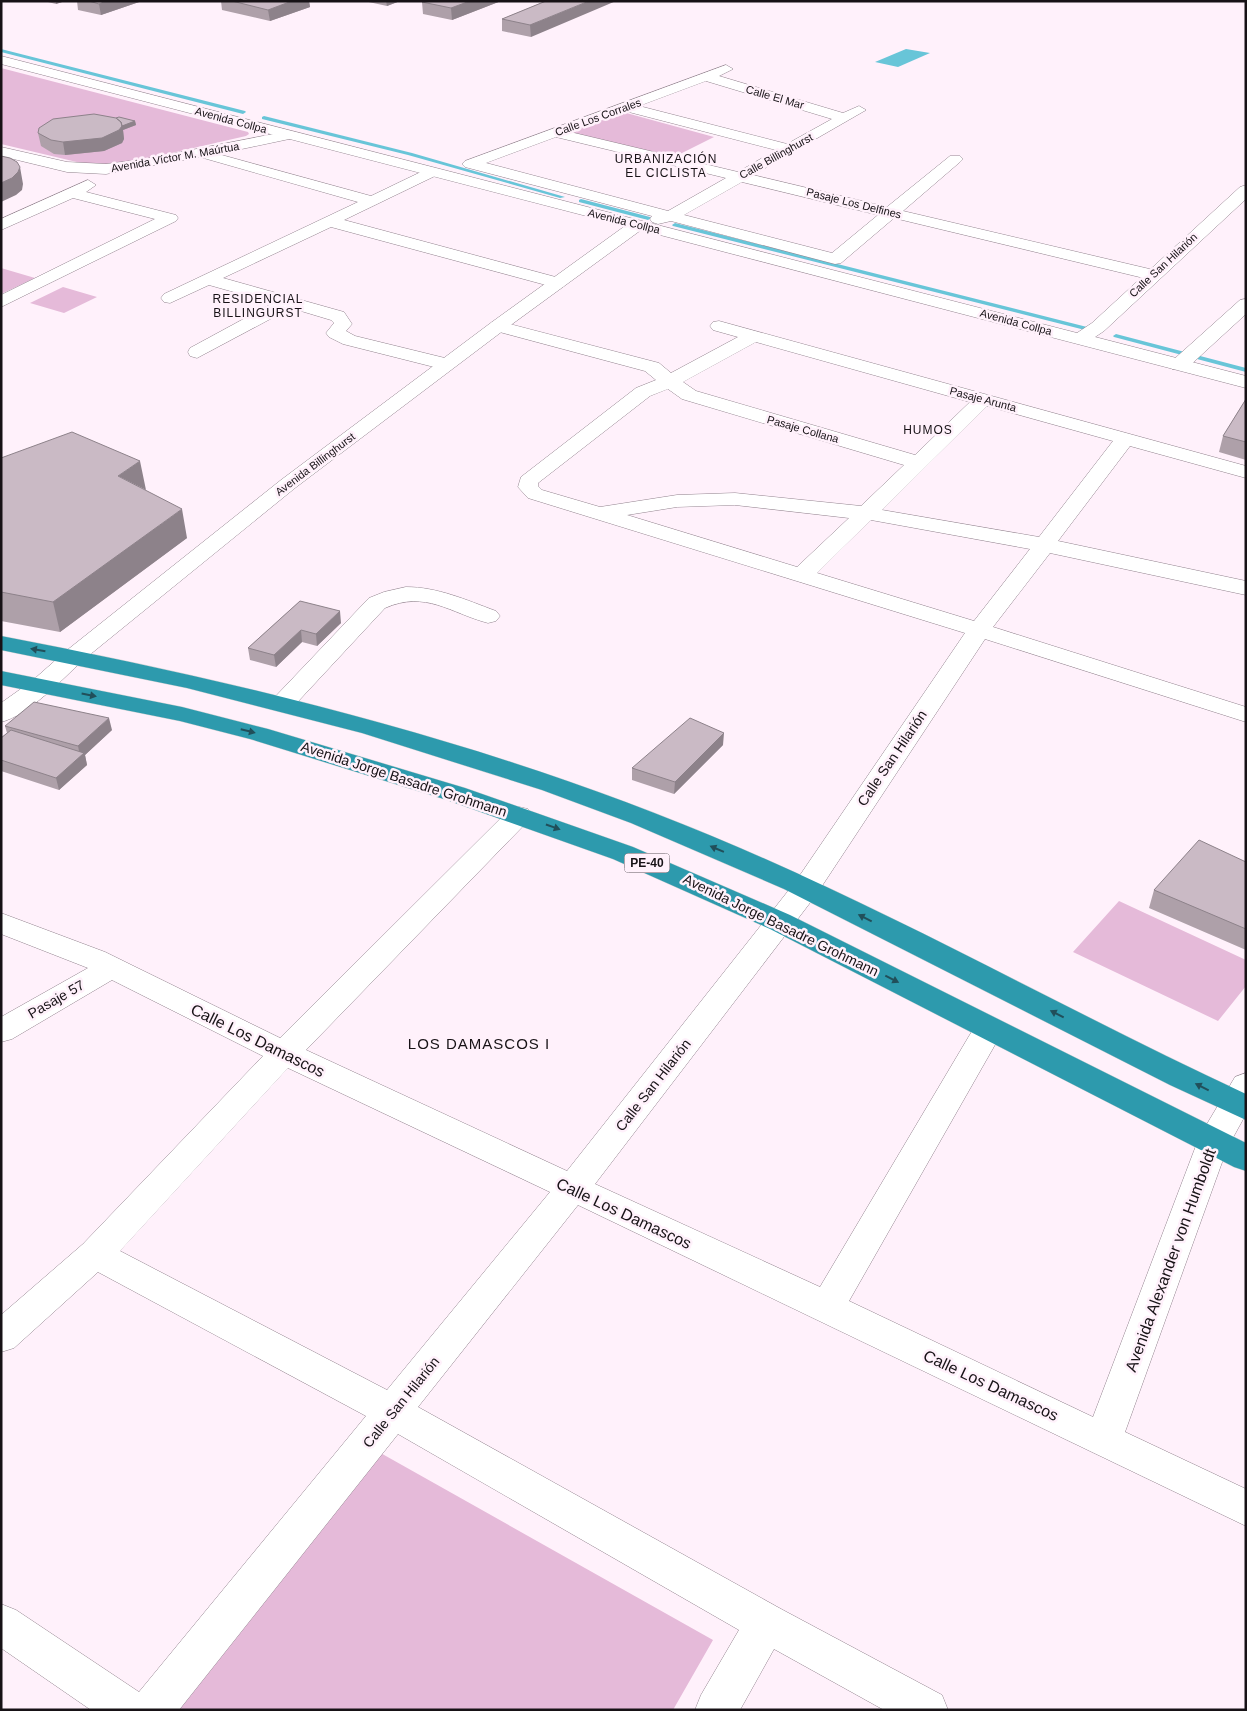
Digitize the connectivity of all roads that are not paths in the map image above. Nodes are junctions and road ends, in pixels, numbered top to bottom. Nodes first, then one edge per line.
1 (1, 60) edge
2 (726, 69) dead end
3 (706, 77) junction
4 (625, 107) junction
5 (858, 110) dead end
6 (844, 118) junction
7 (556, 133) junction
8 (289, 135) junction
9 (788, 149) junction
10 (1, 151) edge
11 (200, 153) junction
12 (955, 159) dead end
13 (106, 169) junction
14 (432, 172) junction
15 (741, 176) junction
16 (1246, 190) edge
17 (72, 193) junction
18 (579, 194) junction
19 (373, 201) junction
20 (559, 204) junction
21 (891, 212) junction
22 (668, 217) junction
23 (328, 221) junction
24 (639, 224) junction
25 (1, 225) edge
26 (1152, 274) junction
27 (207, 279) junction
28 (557, 283) junction
29 (170, 298) dead end
30 (1, 302) edge
31 (290, 302) junction
32 (1246, 304) edge
33 (498, 326) junction
34 (719, 326) dead end
35 (754, 336) junction
36 (1080, 339) junction
37 (197, 352) dead end
38 (446, 364) junction
39 (1179, 365) junction
40 (670, 381) junction
41 (1246, 382) edge
42 (984, 399) junction
43 (1125, 439) junction
44 (917, 462) junction
45 (1246, 472) edge
46 (599, 513) junction
47 (865, 513) junction
48 (1045, 545) junction
49 (802, 575) junction
50 (1246, 588) edge
51 (488, 616) dead end
52 (979, 630) junction
53 (1, 643) edge
54 (74, 656) junction
55 (1, 678) edge
56 (41, 686) junction
57 (283, 703) junction
58 (1246, 714) edge
59 (1, 715) edge
60 (519, 815) junction
61 (806, 888) junction
62 (780, 922) junction
63 (1, 923) edge
64 (110, 968) junction
65 (989, 1029) junction
66 (1, 1031) edge
67 (284, 1054) junction
68 (1242, 1099) edge
69 (1213, 1142) junction
70 (1246, 1158) edge
71 (572, 1189) junction
72 (95, 1254) junction
73 (827, 1307) junction
74 (1, 1337) edge
75 (393, 1412) junction
76 (1104, 1438) junction
77 (1246, 1508) edge
78 (766, 1623) junction
79 (1, 1624) edge
80 (129, 1710) edge
81 (152, 1710) edge
82 (716, 1710) edge
83 (928, 1710) edge

1 - 8 street, Avenida Collpa
2 - 3 street, Calle Los Corrales
3 - 4 street, Calle Los Corrales
3 - 6 street, Calle El Mar
4 - 7 street, Calle Los Corrales
4 - 9 street
5 - 6 street, Calle Billinghurst
6 - 9 street, Calle Billinghurst
7 - 15 street, Pasaje Los Delfines
7 - 18 street, Calle Los Corrales
8 - 11 street, Avenida Víctor M. Maúrtua
8 - 14 street, Avenida Collpa
9 - 15 street, Calle Billinghurst
10 - 13 street, Avenida Víctor M. Maúrtua
11 - 13 street, Avenida Víctor M. Maúrtua
11 - 19 street
12 - 21 street
13 - 17 street
14 - 19 street
14 - 20 street, Avenida Collpa
15 - 21 street, Pasaje Los Delfines
15 - 22 street, Calle Billinghurst
16 - 26 street, Calle San Hilarión
17 - 25 street
17 - 30 street
18 - 20 street
18 - 22 street
19 - 23 street
20 - 24 street, Avenida Collpa
21 - 22 street
21 - 26 street, Pasaje Los Delfines
22 - 24 street, Calle Billinghurst
23 - 27 street
23 - 28 street
24 - 28 street, Avenida Billinghurst
24 - 36 street, Avenida Collpa
26 - 36 street, Calle San Hilarión
27 - 29 street
27 - 31 street
28 - 33 street, Avenida Billinghurst
31 - 37 street
31 - 38 street
32 - 39 street
33 - 38 street, Avenida Billinghurst
33 - 40 street
34 - 35 street, Pasaje Arunta
35 - 40 street
35 - 42 street, Pasaje Arunta
36 - 39 street, Avenida Collpa
38 - 54 street, Avenida Billinghurst
39 - 41 street, Avenida Collpa
40 - 44 street, Pasaje Collana
40 - 46 street
42 - 43 street, Pasaje Arunta
42 - 44 street
43 - 45 street, Pasaje Arunta
43 - 48 street, Calle San Hilarión
44 - 47 street
46 - 47 street
46 - 49 street
47 - 48 street
47 - 49 street
48 - 50 street
48 - 52 street, Calle San Hilarión
49 - 52 street
51 - 57 street
52 - 58 street
52 - 61 street, Calle San Hilarión
54 -> 53 highway
54 - 56 street, Avenida Billinghurst
54 - 57 highway
55 - 56 highway, Avenida Jorge Basadre Grohmann / PE-40
56 - 59 street, Avenida Billinghurst
56 -> 60 highway, Avenida Jorge Basadre Grohmann / PE-40
61 -> 57 highway
60 -> 62 highway, Avenida Jorge Basadre Grohmann / PE-40
60 - 67 street
61 - 62 street, Calle San Hilarión
68 -> 61 highway
62 -> 65 highway, Avenida Jorge Basadre Grohmann / PE-40
62 - 71 street, Calle San Hilarión
63 - 64 street, Calle Los Damascos
64 - 66 street, Pasaje 57
64 - 67 street, Calle Los Damascos
65 - 69 highway, Avenida Jorge Basadre Grohmann / PE-40
65 - 73 street
67 - 71 street, Calle Los Damascos
67 - 72 street
68 - 69 street, Avenida Alexander von Humboldt
69 - 70 highway, Avenida Jorge Basadre Grohmann / PE-40
69 - 76 street, Avenida Alexander von Humboldt
71 - 73 street, Calle Los Damascos
71 - 75 street, Calle San Hilarión
72 - 74 street
72 - 75 street
73 - 76 street, Calle Los Damascos
75 - 78 street
75 - 81 street, Calle San Hilarión
76 - 77 street, Calle Los Damascos
78 - 82 street
78 - 83 street
79 - 80 street

